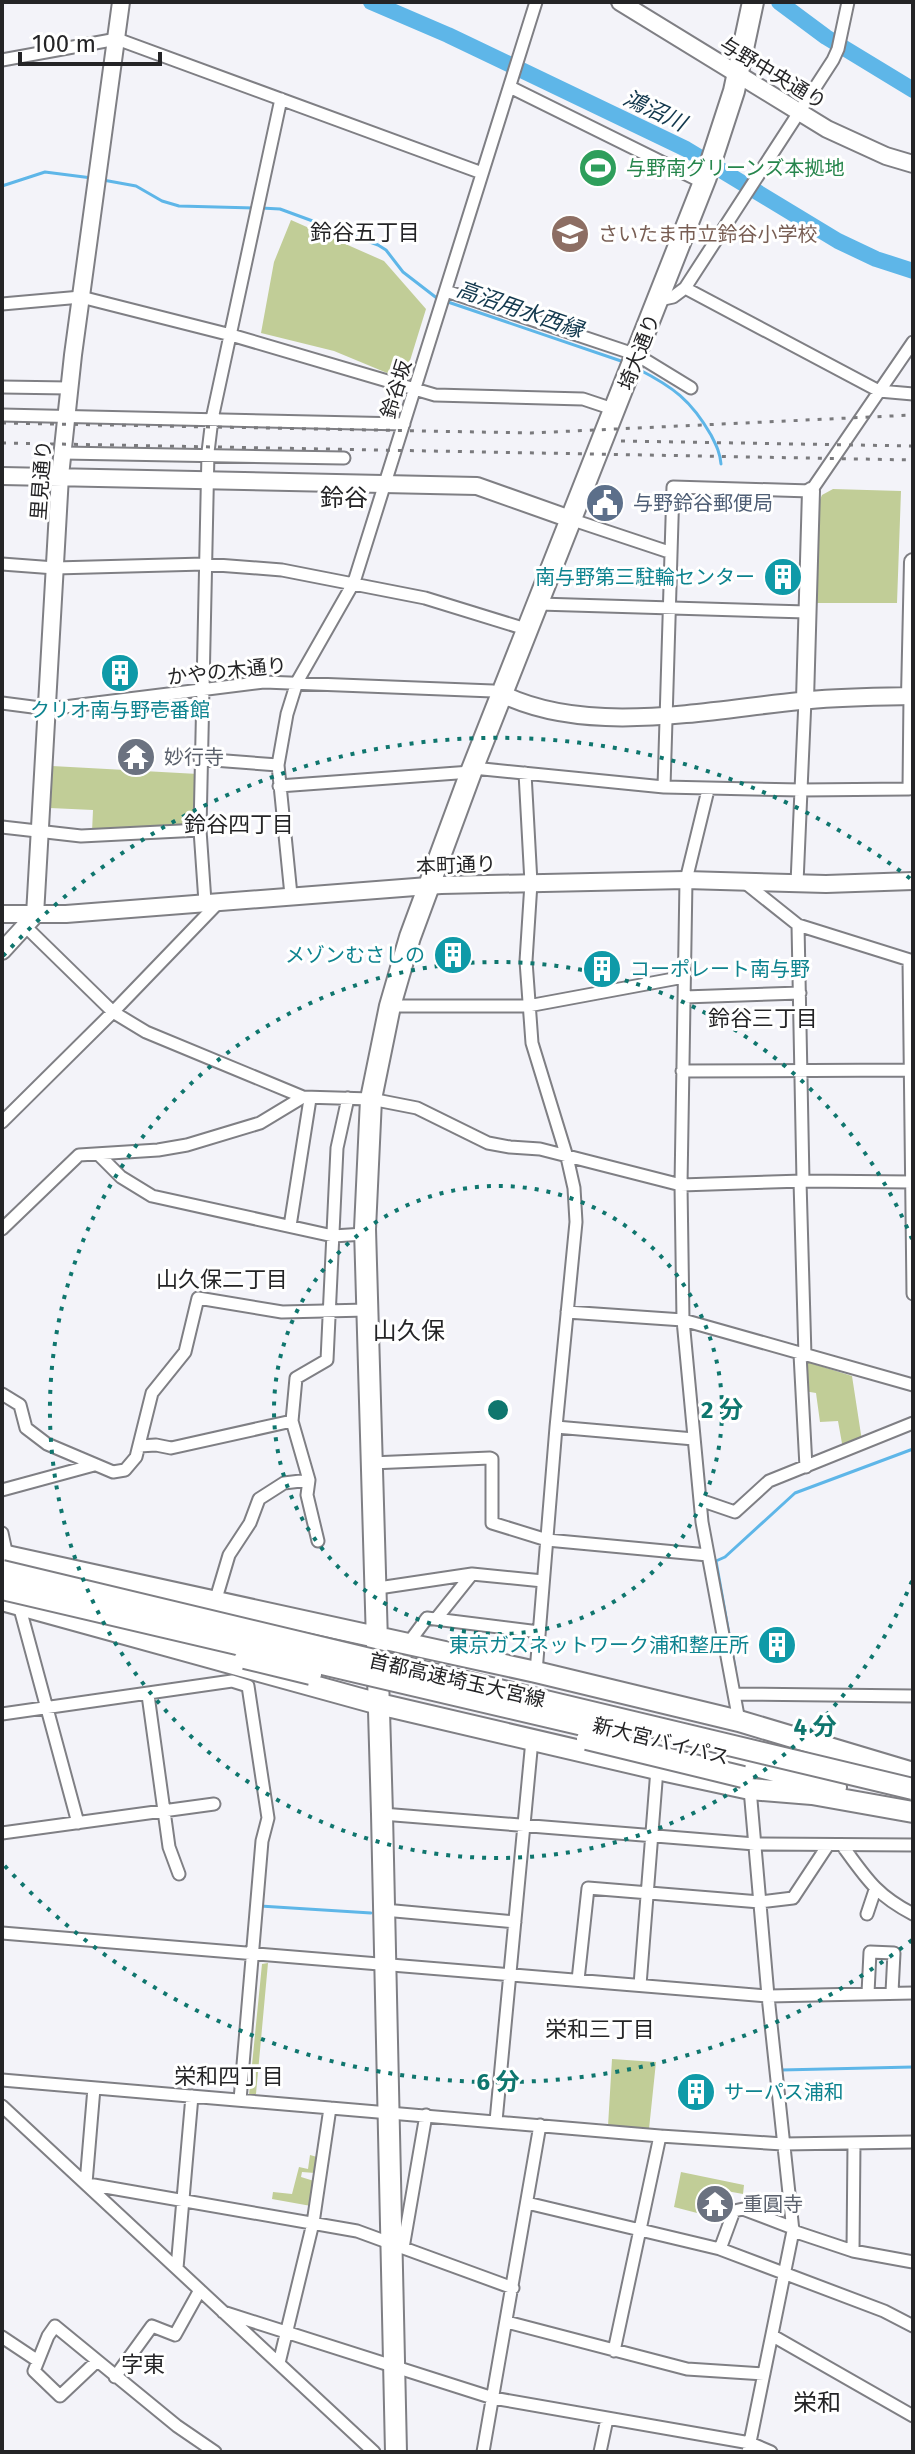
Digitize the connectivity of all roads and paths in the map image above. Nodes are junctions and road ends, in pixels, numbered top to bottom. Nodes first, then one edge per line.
1 (121, 2) edge
2 (536, 2) edge
3 (620, 2) edge
4 (753, 2) edge
5 (848, 2) edge
6 (117, 39) junction
7 (2, 60) edge
8 (737, 74) junction
9 (510, 87) junction
10 (281, 99) junction
11 (799, 112) junction
12 (913, 164) edge
13 (482, 173) junction
14 (705, 180) junction
15 (685, 288) junction
16 (81, 297) junction
17 (444, 297) junction
18 (659, 300) junction
19 (2, 304) edge
20 (231, 335) junction
21 (913, 342) edge
22 (635, 362) junction
23 (2, 387) edge
24 (69, 388) junction
25 (691, 388) dead end
26 (414, 389) junction
27 (879, 391) junction
28 (913, 394) edge
29 (616, 410) junction
30 (2, 415) edge
31 (66, 416) junction
32 (212, 419) junction
33 (404, 424) junction
34 (63, 453) junction
35 (208, 455) junction
36 (344, 458) dead end
37 (2, 476) edge
38 (60, 476) junction
39 (207, 480) junction
40 (385, 484) junction
41 (811, 491) junction
42 (573, 520) junction
43 (669, 552) junction
44 (913, 562) edge
45 (2, 564) edge
46 (204, 564) junction
47 (55, 568) junction
48 (913, 570) edge
49 (354, 582) junction
50 (539, 604) junction
51 (669, 609) junction
52 (807, 612) junction
53 (529, 630) junction
54 (297, 682) junction
55 (201, 691) junction
56 (504, 695) junction
57 (911, 696) edge
58 (805, 700) junction
59 (2, 703) edge
60 (48, 709) junction
61 (666, 715) junction
62 (200, 759) junction
63 (278, 765) junction
64 (472, 770) junction
65 (525, 773) junction
66 (279, 786) junction
67 (664, 787) junction
68 (911, 789) edge
69 (708, 790) junction
70 (801, 790) junction
71 (2, 827) edge
72 (200, 830) junction
73 (41, 832) junction
74 (686, 880) junction
75 (913, 881) edge
76 (744, 882) junction
77 (531, 883) junction
78 (797, 883) junction
79 (429, 886) junction
80 (291, 895) junction
81 (213, 901) junction
82 (2, 914) edge
83 (31, 921) junction
84 (798, 925) junction
85 (2, 951) edge
86 (911, 961) edge
87 (684, 977) junction
88 (800, 993) junction
89 (684, 997) junction
90 (390, 1006) junction
91 (528, 1006) junction
92 (113, 1012) junction
93 (801, 1070) junction
94 (910, 1070) junction
95 (682, 1071) junction
96 (306, 1098) junction
97 (348, 1098) junction
98 (371, 1099) junction
99 (2, 1122) edge
100 (98, 1154) junction
101 (567, 1157) junction
102 (802, 1181) junction
103 (912, 1182) edge
104 (681, 1185) junction
105 (290, 1226) junction
106 (2, 1229) edge
107 (365, 1234) junction
108 (333, 1236) junction
109 (913, 1294) edge
110 (367, 1310) junction
111 (330, 1311) junction
112 (567, 1312) junction
113 (683, 1320) junction
114 (802, 1355) junction
115 (913, 1385) edge
116 (2, 1394) edge
117 (292, 1421) junction
118 (913, 1423) edge
119 (556, 1427) junction
120 (694, 1439) junction
121 (139, 1446) junction
122 (371, 1463) junction
123 (96, 1465) junction
124 (806, 1467) junction
125 (309, 1480) junction
126 (2, 1490) edge
127 (700, 1500) junction
128 (2, 1533) edge
129 (547, 1540) junction
130 (318, 1541) dead end
131 (708, 1555) junction
132 (3, 1563) edge
133 (472, 1574) junction
134 (543, 1581) junction
135 (385, 1587) dead end
136 (5, 1595) edge
137 (215, 1602) junction
138 (196, 1618) junction
139 (436, 1619) junction
140 (539, 1632) junction
141 (377, 1639) junction
142 (407, 1645) junction
143 (536, 1672) junction
144 (734, 1694) junction
145 (148, 1695) junction
146 (913, 1696) edge
147 (379, 1704) junction
148 (48, 1708) junction
149 (2, 1714) edge
150 (745, 1728) junction
151 (532, 1740) junction
152 (657, 1769) junction
153 (913, 1773) edge
154 (747, 1783) junction
155 (913, 1786) edge
156 (214, 1804) dead end
157 (913, 1807) edge
158 (164, 1812) junction
159 (382, 1814) junction
160 (78, 1823) junction
161 (524, 1826) junction
162 (2, 1833) edge
163 (652, 1836) junction
164 (755, 1844) junction
165 (828, 1845) junction
166 (842, 1845) junction
167 (913, 1845) edge
168 (179, 1874) dead end
169 (875, 1890) junction
170 (648, 1891) junction
171 (760, 1902) junction
172 (384, 1910) junction
173 (867, 1914) dead end
174 (913, 1914) edge
175 (515, 1922) junction
176 (2, 1933) edge
177 (254, 1953) junction
178 (385, 1964) junction
179 (510, 1974) junction
180 (578, 1980) junction
181 (640, 1985) junction
182 (892, 1992) junction
183 (868, 1993) junction
184 (913, 1993) edge
185 (768, 1996) junction
186 (2, 2080) edge
187 (94, 2088) junction
188 (192, 2096) junction
189 (240, 2100) junction
190 (2, 2106) edge
191 (330, 2108) junction
192 (388, 2113) junction
193 (426, 2115) junction
194 (496, 2121) junction
195 (540, 2125) junction
196 (660, 2136) junction
197 (913, 2142) edge
198 (854, 2143) junction
199 (783, 2144) junction
200 (86, 2184) junction
201 (183, 2200) junction
202 (527, 2203) junction
203 (313, 2223) junction
204 (638, 2229) junction
205 (793, 2230) junction
206 (397, 2245) junction
207 (720, 2249) junction
208 (853, 2251) junction
209 (913, 2262) edge
210 (177, 2268) junction
211 (785, 2273) junction
212 (513, 2288) junction
213 (200, 2290) junction
214 (223, 2312) junction
215 (507, 2322) junction
216 (913, 2326) edge
217 (288, 2330) junction
218 (773, 2336) junction
219 (2, 2337) edge
220 (614, 2351) junction
221 (38, 2361) junction
222 (96, 2362) junction
223 (279, 2363) junction
224 (395, 2366) junction
225 (764, 2374) junction
226 (115, 2377) junction
227 (493, 2398) junction
228 (913, 2416) edge
229 (607, 2419) junction
230 (749, 2447) edge
231 (215, 2452) edge
232 (374, 2452) edge
233 (396, 2452) edge
234 (483, 2452) edge
235 (600, 2452) edge
236 (771, 2452) edge

1 - 6 street, 里見通り
2 - 9 street, 鈴谷坂
3 - 8 street, 与野中央通り
4 - 8 highway, 埼大通り
5 - 11 street
6 - 7 street
6 - 10 street
6 - 16 street, 里見通り
8 - 11 street, 与野中央通り
8 - 14 highway, 埼大通り
9 - 13 street, 鈴谷坂
9 - 14 street
10 - 13 street
10 - 20 street
11 - 12 street, 与野中央通り
11 - 15 street
13 - 17 street, 鈴谷坂
14 - 18 highway, 埼大通り
15 - 18 street
15 - 27 street
16 - 19 street
16 - 20 street
16 - 24 street, 里見通り
17 - 22 street
17 - 26 street, 鈴谷坂
18 - 22 highway, 埼大通り
20 - 26 street
20 - 32 street
21 - 27 street
22 - 25 street
22 - 29 highway, 埼大通り
23 - 24 street
24 - 31 street, 里見通り
26 - 29 street
26 - 33 street, 鈴谷坂
27 - 28 street
27 - 41 street
29 - 42 highway, 埼大通り
30 - 31 street
31 - 32 street
31 - 34 street, 里見通り
32 - 33 street
32 - 35 street
33 - 40 street, 鈴谷坂
34 - 35 street
34 - 38 street, 里見通り
35 - 36 street
35 - 39 street
37 - 38 street
38 - 39 street
38 - 47 street, 里見通り
39 - 40 street
39 - 46 street
40 - 42 street
40 - 49 street, 鈴谷坂
41 - 43 street
41 - 52 street
42 - 43 street
42 - 50 highway, 埼大通り
43 - 51 street
44 - 48 street
45 - 47 street
46 - 47 street
46 - 49 street
46 - 55 street
47 - 60 street, 里見通り
48 - 57 street
49 - 53 street
49 - 54 street, 鈴谷坂
50 - 51 street
50 - 53 highway, 埼大通り
51 - 52 street
51 - 61 street
52 - 58 street
53 - 56 highway, 埼大通り
54 - 55 street, かやの木通り
54 - 56 street, かやの木通り
54 - 63 street, 鈴谷坂
55 - 60 street, かやの木通り
55 - 62 street
56 - 61 street
56 - 64 highway, 埼大通り
57 - 58 street
57 - 68 street
58 - 61 street
58 - 70 street
59 - 60 street, かやの木通り
60 - 73 street, 里見通り
61 - 67 street
62 - 63 street
62 - 72 street
63 - 66 street, 鈴谷坂
64 - 65 street
64 - 66 street
64 - 79 highway, 埼大通り
65 - 67 street
65 - 77 street
66 - 80 street, 鈴谷坂
67 - 69 street
68 - 70 street
69 - 70 street
69 - 74 street
70 - 78 street
71 - 73 street
72 - 73 street
72 - 81 street
73 - 83 street, 里見通り
74 - 76 street, 本町通り
74 - 77 street, 本町通り
74 - 87 street
75 - 78 street, 本町通り
76 - 78 street, 本町通り
76 - 84 street
77 - 79 street, 本町通り
77 - 91 street
79 - 80 street, 本町通り
79 - 90 highway, 埼大通り
80 - 81 street, 本町通り
81 - 83 street, 本町通り
81 - 92 street
82 - 83 street, 本町通り
83 - 85 street
83 - 92 street
84 - 86 street
84 - 88 street
86 - 94 street
87 - 89 street
87 - 91 street
88 - 89 street
88 - 93 street
89 - 95 street
90 - 91 street
90 - 98 highway, 埼大通り
91 - 101 street
92 - 96 street
92 - 99 street
93 - 94 street
93 - 95 street
93 - 102 street
94 - 103 street
95 - 104 street
96 - 97 street
96 - 100 street
96 - 105 street
97 - 98 street
97 - 108 street
98 - 101 street
98 - 107 highway, 埼大通り
100 - 105 street
100 - 106 street
101 - 104 street
101 - 112 street
102 - 103 street
102 - 104 street
102 - 114 street
103 - 109 street
104 - 113 street
105 - 108 street
107 - 108 street
107 - 110 highway, 埼大通り
108 - 111 street
110 - 111 street
110 - 122 highway, 埼大通り
111 - 117 street
111 - 121 street
112 - 113 street
112 - 119 street
113 - 114 street
113 - 120 street
114 - 115 street
114 - 124 street
116 - 123 street
117 - 121 street
117 - 125 street
118 - 124 street
119 - 120 street
119 - 129 street
120 - 127 street
121 - 123 street
122 - 129 street
122 - 141 highway, 埼大通り
123 - 126 street
124 - 127 street
125 - 130 street
125 - 137 street
127 - 131 street
128 - 132 street
129 - 131 street
129 - 134 street
131 - 144 street
132 - 136 highway
132 - 137 highway
132 - 138 highway, 首都高速埼玉大宮線, bridge
133 - 134 street
133 - 135 street
133 - 139 street
134 - 140 street
136 - 147 highway
136 - 148 street
136 - 154 highway, bridge
136 - 157 highway, 首都高速埼玉大宮線, bridge
137 - 141 highway
138 - 150 highway, bridge
138 - 155 highway, 首都高速埼玉大宮線, bridge
139 - 140 street
139 - 142 street
140 - 143 street
141 - 142 highway
141 - 147 highway, 埼大通り
142 - 143 highway
143 - 150 highway
144 - 146 street
144 - 150 street
145 - 148 street
145 - 158 street
145 - 177 street
147 - 151 highway
147 - 159 highway, 埼大通り
148 - 149 street
148 - 160 street
150 - 153 highway
151 - 152 highway
151 - 161 street
152 - 154 highway
152 - 163 street
154 - 157 highway
154 - 164 street
155 - 157 highway, 新大宮バイパス
156 - 158 street
158 - 160 street
158 - 168 street
159 - 161 street
159 - 172 highway, 埼大通り
160 - 162 street
161 - 163 street
161 - 175 street
163 - 164 street
163 - 170 street
164 - 165 street
164 - 171 street
165 - 166 street
165 - 171 street
166 - 167 street
166 - 169 street
169 - 173 street
169 - 174 street
170 - 171 street
170 - 180 street
170 - 181 street
171 - 185 street
172 - 175 street
172 - 178 highway, 埼大通り
175 - 179 street
176 - 177 street
177 - 178 street
177 - 189 street
178 - 179 street
178 - 192 highway, 埼大通り
179 - 180 street
179 - 194 street
180 - 181 street
181 - 185 street
182 - 183 street
182 - 183 street
182 - 184 street
183 - 185 street
185 - 199 street
186 - 187 street
187 - 188 street
187 - 200 street
188 - 189 street
188 - 201 street
189 - 191 street
190 - 200 street
191 - 192 street
191 - 203 street
192 - 193 street
192 - 206 highway, 埼大通り
193 - 194 street
193 - 206 street
194 - 195 street
195 - 196 street
195 - 202 street
196 - 199 street
196 - 204 street
197 - 198 street
198 - 199 street
198 - 208 street
199 - 205 street
200 - 201 street
200 - 210 street
201 - 203 street
201 - 210 street
202 - 204 street
202 - 212 street
203 - 206 street
203 - 217 street
204 - 207 street
204 - 220 street
205 - 207 street
205 - 208 street
205 - 211 street
206 - 212 street
206 - 224 highway, 埼大通り
207 - 211 street
208 - 209 street
210 - 213 street
211 - 216 street
211 - 218 street
212 - 215 street
213 - 214 street
213 - 226 street
214 - 217 street
214 - 223 street
215 - 220 street
215 - 227 street
217 - 223 street
217 - 224 street
218 - 225 street
218 - 228 street
219 - 221 street
220 - 225 street
221 - 222 street
221 - 222 street
222 - 226 street
223 - 232 street
224 - 227 street
224 - 233 highway, 埼大通り
225 - 230 street
226 - 231 street
227 - 229 street
227 - 234 street
229 - 230 street
229 - 235 street
230 - 236 street

